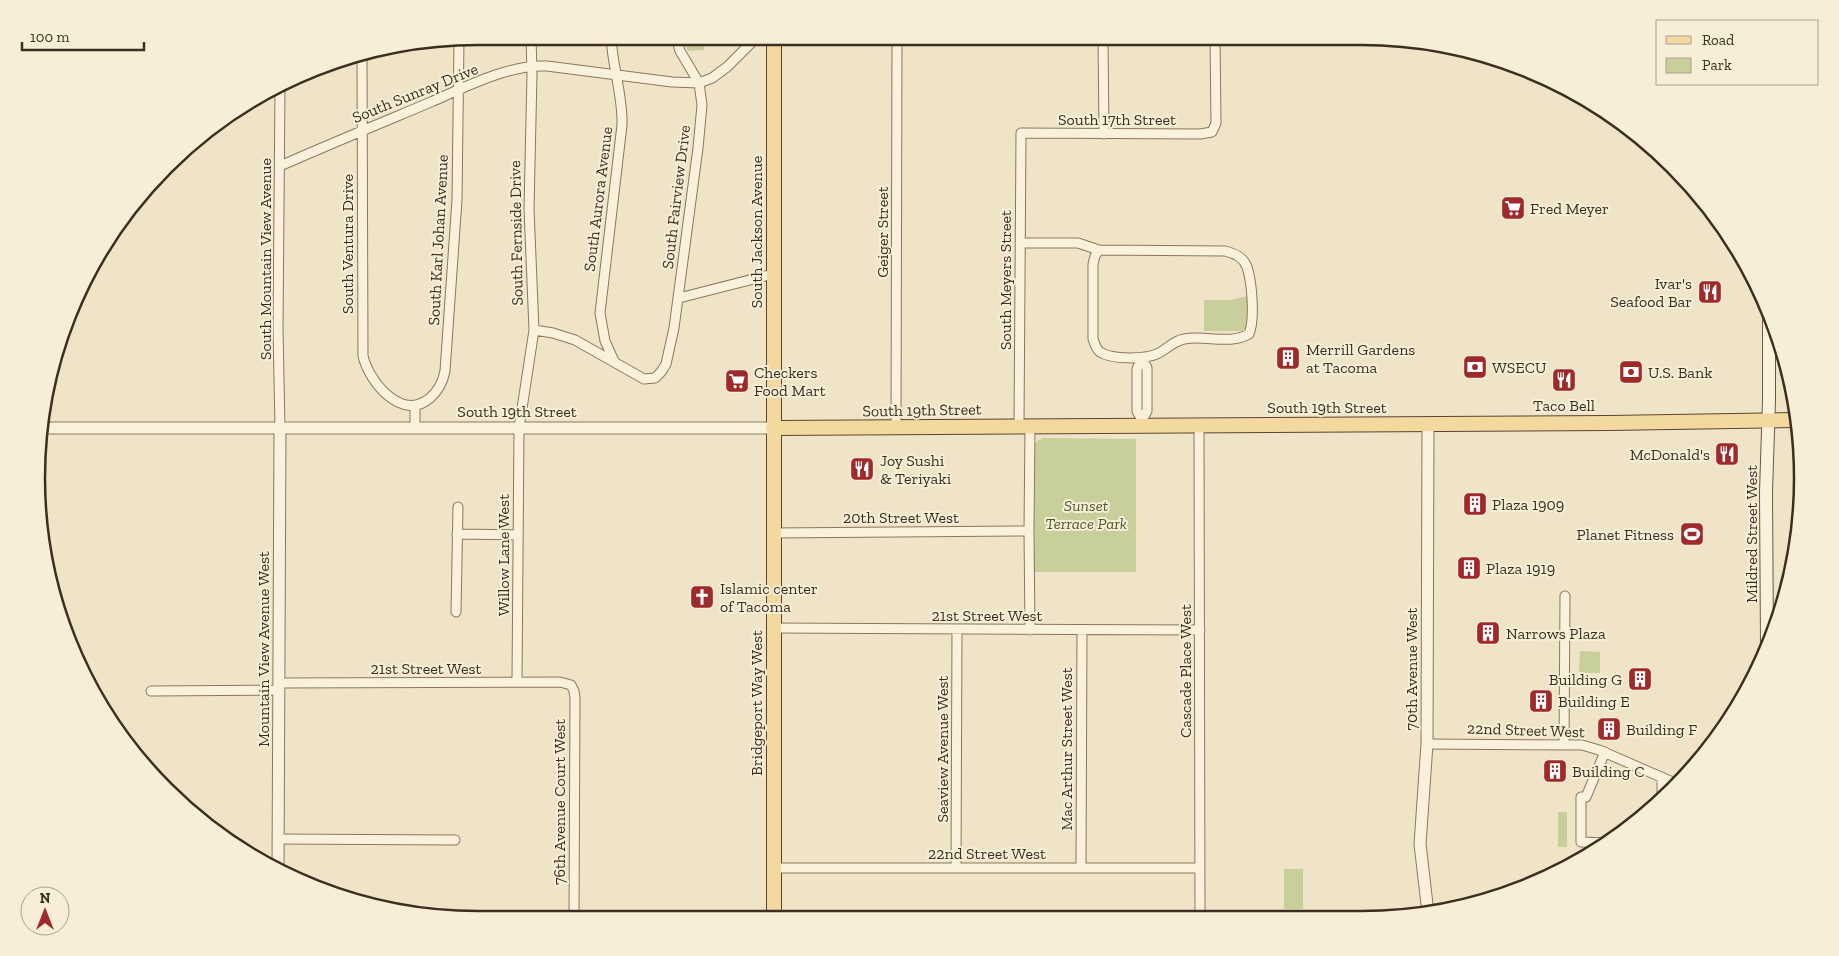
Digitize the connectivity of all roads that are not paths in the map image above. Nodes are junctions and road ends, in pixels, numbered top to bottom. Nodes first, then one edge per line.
1 (531, 45) edge
2 (612, 45) edge
3 (678, 45) edge
4 (748, 45) edge
5 (774, 45) edge
6 (897, 45) edge
7 (1103, 45) edge
8 (1216, 45) edge
9 (459, 46) edge
10 (362, 61) edge
11 (532, 67) junction
12 (616, 76) junction
13 (699, 83) junction
14 (459, 90) junction
15 (280, 93) edge
16 (362, 131) junction
17 (1020, 133) joint
18 (1104, 134) junction
19 (280, 166) junction
20 (1020, 243) junction
21 (1099, 250) junction
22 (773, 274) junction
23 (679, 298) junction
24 (534, 330) junction
25 (1769, 333) edge
26 (1142, 358) junction
27 (615, 363) junction
28 (415, 406) junction
29 (1790, 420) edge
30 (1768, 421) junction
31 (1142, 423) junction
32 (1428, 424) junction
33 (1199, 426) junction
34 (896, 427) junction
35 (1025, 427) junction
36 (48, 428) edge
37 (280, 428) junction
38 (415, 428) junction
39 (519, 428) junction
40 (773, 428) junction
41 (458, 507) dead end
42 (1029, 531) junction
43 (774, 533) junction
44 (457, 534) junction
45 (518, 535) junction
46 (1565, 596) dead end
47 (456, 612) dead end
48 (774, 628) junction
49 (1767, 628) edge
50 (957, 630) junction
51 (1030, 630) junction
52 (1200, 630) junction
53 (1082, 631) junction
54 (518, 682) junction
55 (279, 686) junction
56 (573, 686) joint
57 (151, 691) dead end
58 (1427, 744) junction
59 (1564, 744) junction
60 (1605, 752) junction
61 (1662, 777) junction
62 (1670, 781) edge
63 (1662, 789) edge
64 (278, 839) junction
65 (455, 840) dead end
66 (1595, 842) edge
67 (278, 862) edge
68 (774, 868) junction
69 (956, 868) junction
70 (1081, 868) junction
71 (1200, 868) junction
72 (1427, 906) edge
73 (574, 911) edge
74 (774, 911) edge
75 (1200, 911) edge

1 - 11 street, South Fernside Drive
2 - 12 street, South Aurora Avenue
3 - 13 street, South Fairview Drive
4 - 13 street, South Sunray Drive
5 - 22 main road, South Jackson Avenue
6 - 34 street, Geiger Street
7 - 18 street
8 - 18 street, South 17th Street
9 - 14 street, South Karl Johan Avenue
10 - 16 street, South Ventura Drive
11 - 12 street, South Sunray Drive
11 - 14 street, South Sunray Drive
11 - 24 street, South Fernside Drive
12 - 13 street, South Sunray Drive
12 - 27 street, South Aurora Avenue
13 - 23 street, South Fairview Drive
14 - 16 street, South Sunray Drive
14 - 28 street, South Karl Johan Avenue
15 - 19 street, South Mountain View Avenue
16 - 19 street, South Sunray Drive
16 - 28 street, South Ventura Drive
17 - 18 street, South 17th Street
17 - 20 street, South Meyers Street
19 - 37 street, South Mountain View Avenue
20 - 21 street
20 - 35 street, South Meyers Street
21 - 26 street
21 - 26 street
22 - 23 street
22 - 40 main road, South Jackson Avenue
23 - 27 street, South Fairview Drive
24 - 27 street
24 - 39 street, South Fernside Drive
25 - 30 main road, Mildred Street West
26 - 31 street
28 - 38 street
29 - 30 main road, South 19th Street
30 - 32 main road, South 19th Street
30 - 49 main road, Mildred Street West
31 - 33 main road, South 19th Street
31 - 35 main road, South 19th Street
32 - 33 main road, South 19th Street
32 - 58 street, 70th Avenue West
33 - 52 street, Cascade Place West
34 - 35 main road, South 19th Street
34 - 40 main road, South 19th Street
35 - 42 street
36 - 37 street, South 19th Street
37 - 38 street, South 19th Street
37 - 55 street, Mountain View Avenue West
38 - 39 street, South 19th Street
39 - 40 street, South 19th Street
39 - 45 street, Willow Lane West
40 - 43 main road, Bridgeport Way West
41 - 44 street
42 - 43 street, 20th Street West
42 - 51 street
43 - 48 main road, Bridgeport Way West
44 - 45 street
44 - 47 street
45 - 54 street, Willow Lane West
46 - 59 street
48 - 50 street, 21st Street West
48 - 68 main road, Bridgeport Way West
50 - 51 street, 21st Street West
50 - 69 street, Seaview Avenue West
51 - 53 street, 21st Street West
52 - 53 street, 21st Street West
52 - 71 street, Cascade Place West
53 - 70 street, Mac Arthur Street West
54 - 55 street, 21st Street West
54 - 56 street, 21st Street West
55 - 57 street, 21st Street West
55 - 64 street, Mountain View Avenue West
56 - 73 street, 76th Avenue Court West
58 - 59 street, 22nd Street West
58 - 72 street, 70th Avenue West
59 - 60 street, 22nd Street West
60 - 61 street, 22nd Street West
60 - 66 street
61 - 62 street, 22nd Street West
61 - 63 street
64 - 65 street
64 - 67 street, Mountain View Avenue West
68 - 69 street, 22nd Street West
68 - 74 main road, Bridgeport Way West
69 - 70 street, 22nd Street West
70 - 71 street, 22nd Street West
71 - 75 street, Cascade Place West

